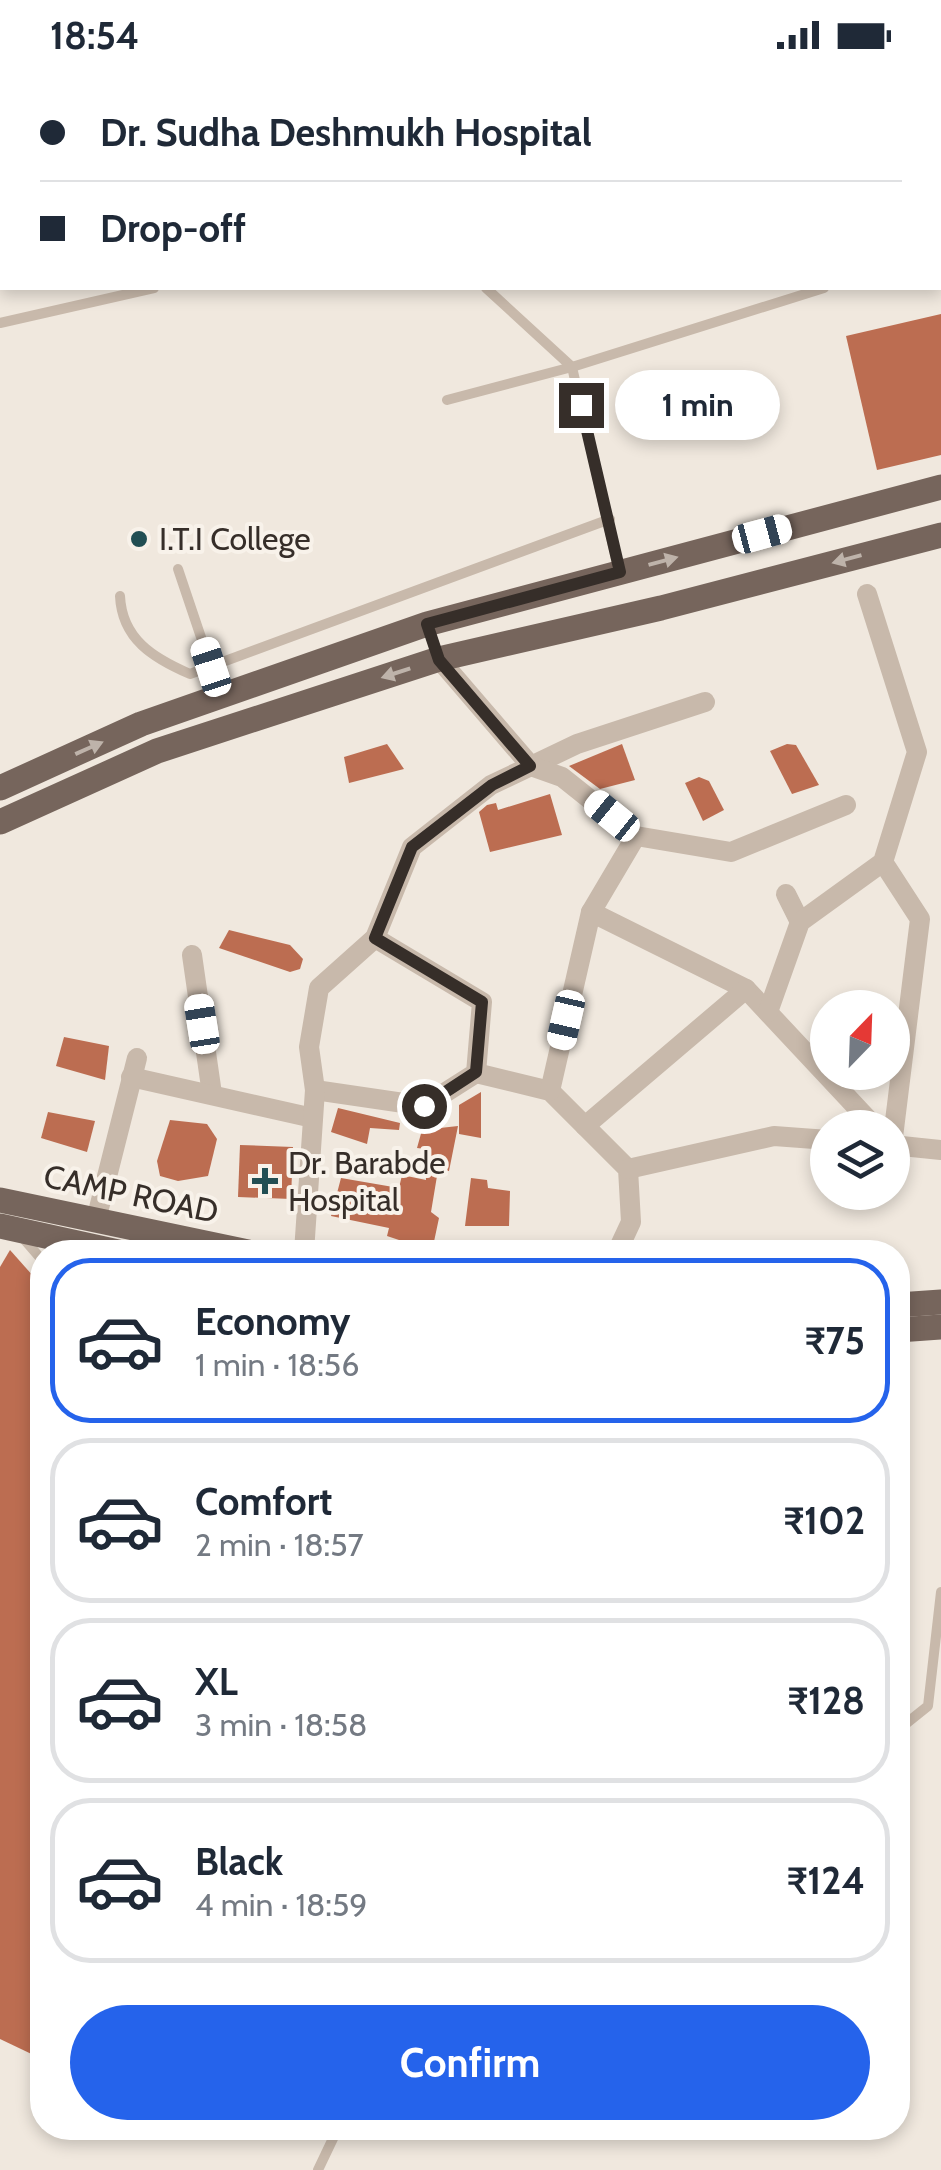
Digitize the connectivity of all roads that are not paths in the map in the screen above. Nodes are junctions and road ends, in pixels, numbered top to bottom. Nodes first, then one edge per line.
1 (145, 290) edge
2 (488, 290) edge
3 (818, 290) edge
4 (0, 323) edge
5 (572, 367) junction
6 (447, 400) dead end
7 (941, 487) edge
8 (610, 518) junction
9 (941, 535) edge
10 (178, 570) dead end
11 (620, 572) junction
12 (867, 594) dead end
13 (120, 596) dead end
14 (522, 599) junction
15 (427, 624) junction
16 (532, 636) junction
17 (439, 660) junction
18 (211, 667) junction
19 (705, 702) dead end
20 (530, 766) junction
21 (0, 788) edge
22 (846, 805) dead end
23 (0, 822) edge
24 (636, 836) junction
25 (883, 862) junction
26 (786, 894) dead end
27 (591, 912) junction
28 (800, 922) junction
29 (375, 938) junction
30 (192, 955) dead end
31 (746, 989) junction
32 (768, 1012) junction
33 (476, 1072) junction
34 (316, 1090) junction
35 (550, 1092) junction
36 (212, 1094) junction
37 (859, 1110) edge
38 (896, 1110) edge
39 (313, 1118) junction
40 (585, 1126) junction
41 (810, 1139) edge
42 (910, 1147) edge
43 (941, 1150) edge
44 (628, 1169) junction
45 (8, 1215) edge
46 (96, 1220) junction
47 (82, 1240) edge
48 (191, 1240) edge
49 (305, 1240) edge
50 (623, 1240) edge
51 (30, 1244) edge
52 (941, 1302) edge
53 (910, 1304) edge
54 (941, 1327) edge
55 (910, 1329) edge
56 (941, 1592) edge
57 (928, 1706) junction
58 (941, 1709) edge
59 (910, 1720) edge
60 (332, 2140) edge
61 (318, 2170) edge

1 - 4 lane
2 - 5 lane
3 - 5 lane
5 - 6 lane
5 - 8 lane
11 -> 7 main road
8 - 11 lane
8 - 18 lane
9 -> 16 main road
10 - 18 lane
11 - 14 main road
12 - 25 street
13 - 18 lane
14 - 15 main road
14 - 16 main road
15 - 17 main road
21 -> 15 main road
16 - 17 main road
17 - 20 street
17 -> 23 main road
19 - 20 street
20 - 24 street
20 - 29 street
22 - 24 street
24 - 27 street
25 - 28 street
25 - 38 street
26 - 28 street
27 - 31 street
27 - 35 street
28 - 32 street
29 - 33 street
29 - 34 street
30 - 36 street
31 - 32 street
31 - 40 street
32 - 37 street
33 - 34 street
33 - 35 street
34 - 39 street
35 - 40 street
36 - 39 street
36 - 46 street
39 - 49 street
40 - 44 street
41 - 44 street
42 - 43 street
44 - 50 street
45 - 46 main road, CAMP ROAD
45 - 47 main road, CAMP ROAD
45 - 51 lane
46 - 48 main road, CAMP ROAD
52 - 53 main road
54 - 55 main road
56 - 57 lane
57 - 58 lane
57 - 59 lane
60 - 61 lane

